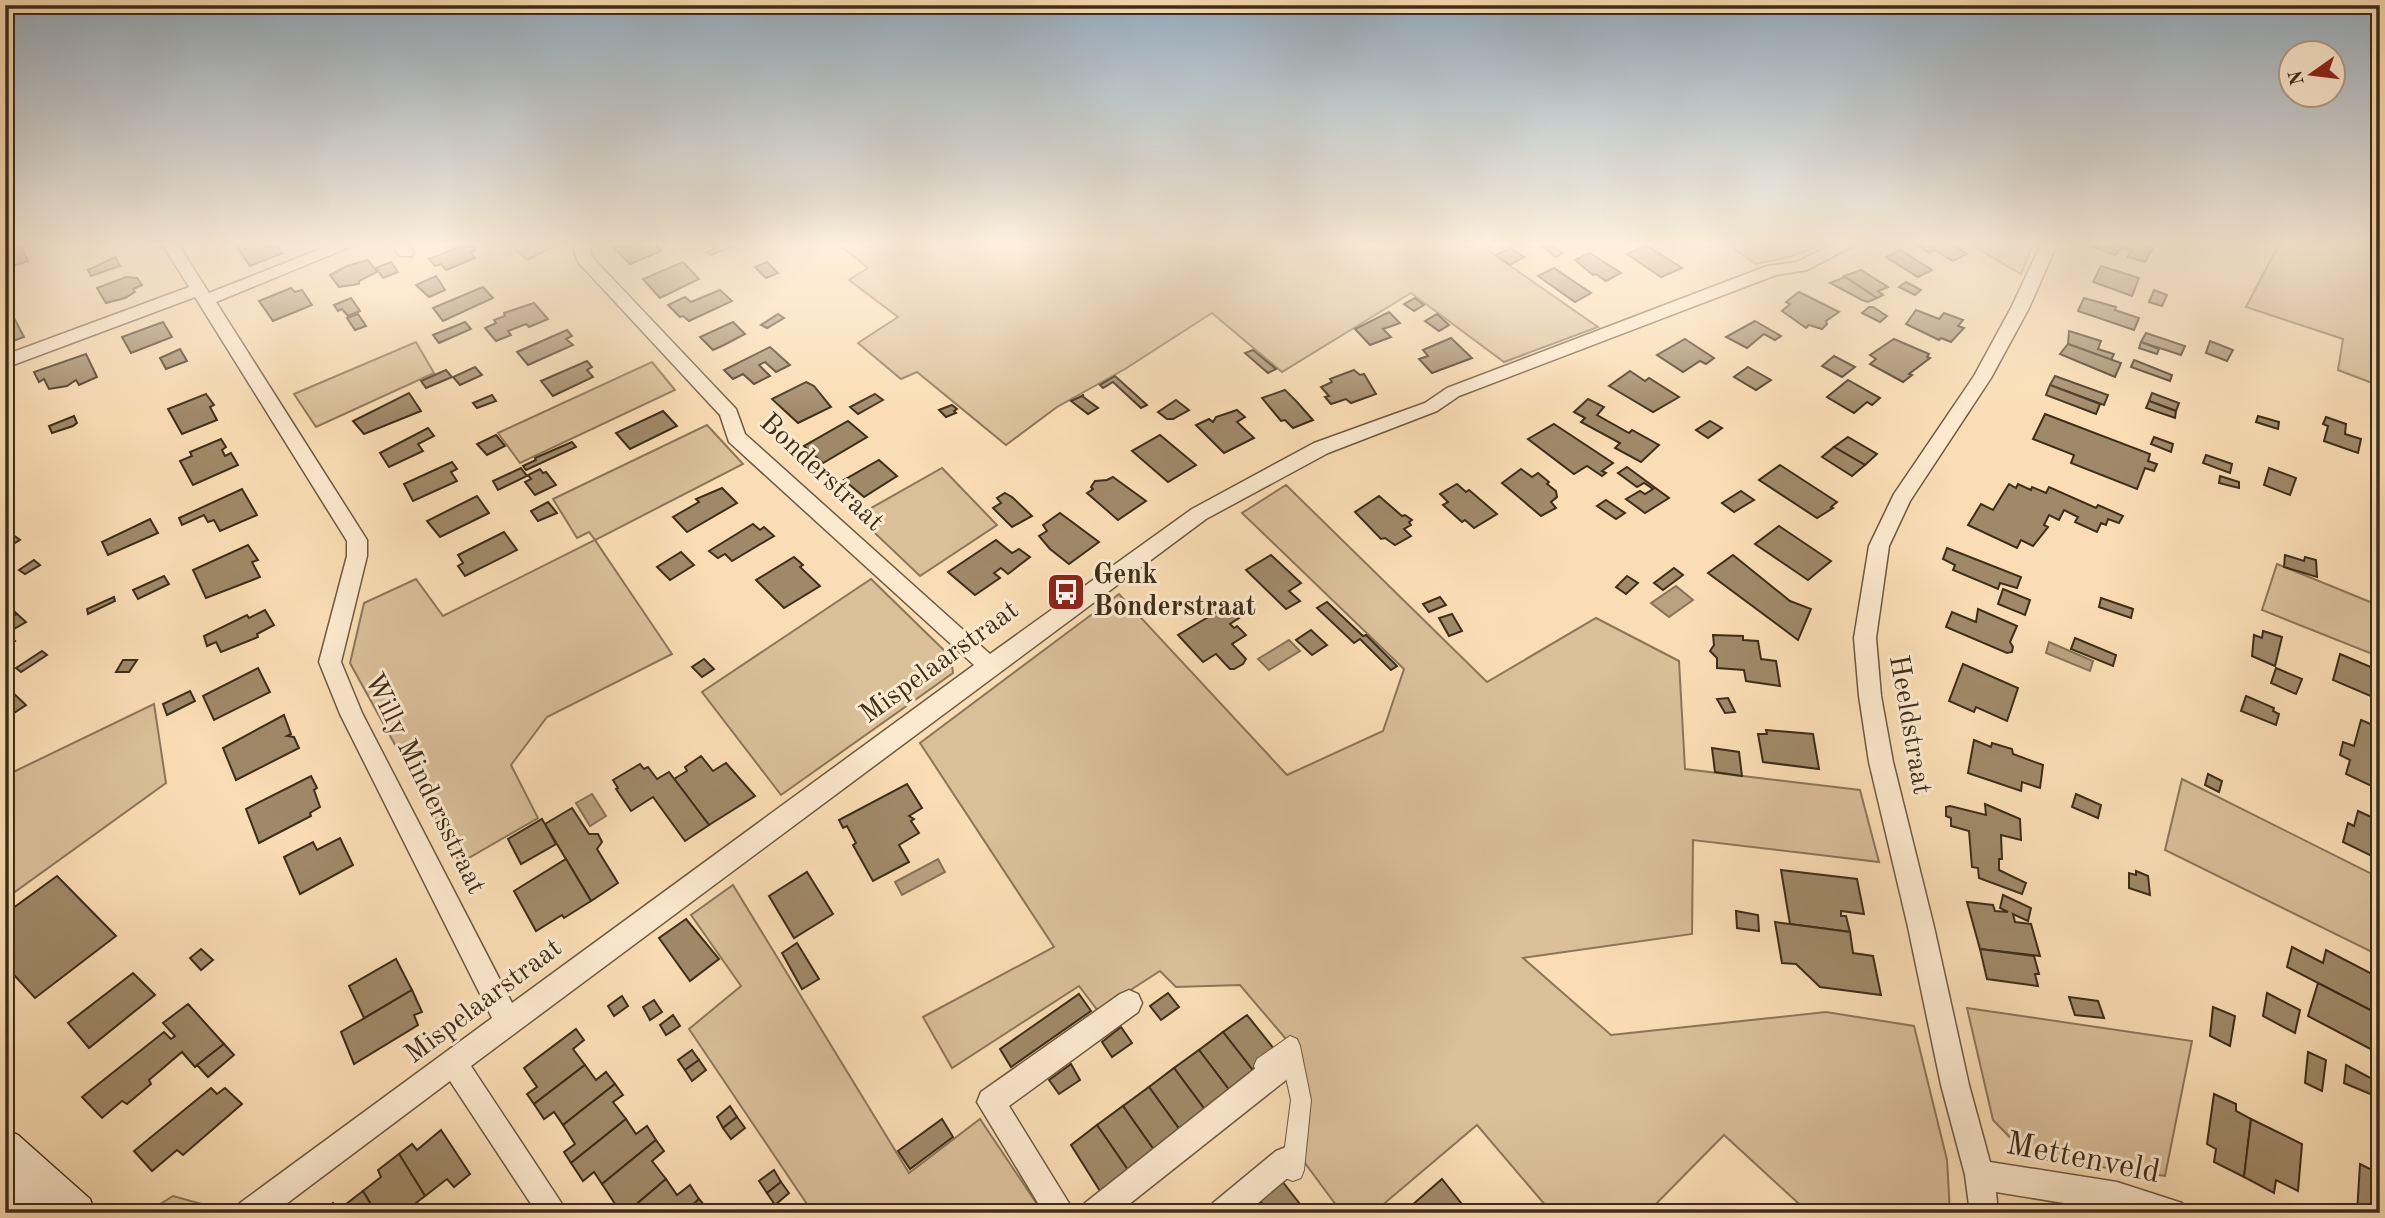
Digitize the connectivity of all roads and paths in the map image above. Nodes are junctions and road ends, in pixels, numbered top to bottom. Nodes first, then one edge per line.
1 (189, 299) edge
2 (206, 299) edge
3 (622, 299) edge
4 (1697, 299) edge
5 (2024, 299) edge
6 (5, 362) edge
7 (989, 666) junction
8 (1129, 1003) dead end
9 (508, 1023) junction
10 (454, 1063) junction
11 (1281, 1066) dead end
12 (8, 1151) edge
13 (1286, 1161) dead end
14 (1979, 1175) junction
15 (1105, 1210) edge
16 (40, 1213) edge
17 (76, 1213) edge
18 (250, 1213) edge
19 (554, 1213) edge
20 (1061, 1213) edge
21 (1223, 1213) edge
22 (1240, 1213) edge
23 (1984, 1213) edge
24 (2172, 1213) edge

1 - 6 street
2 - 9 street, Willy Mindersstraat
3 - 7 street, Bonderstraat
4 - 7 street, Mispelaarstraat
5 - 14 street, Heeldstraat
7 - 9 street, Mispelaarstraat
8 - 20 street
9 - 10 street, Mispelaarstraat
10 - 18 street, Mispelaarstraat
10 - 19 street
11 - 15 street
12 - 16 main road
12 - 17 main road
13 - 21 street
14 - 23 street, Heeldstraat
14 - 24 street, Mettenveld
15 - 22 street

